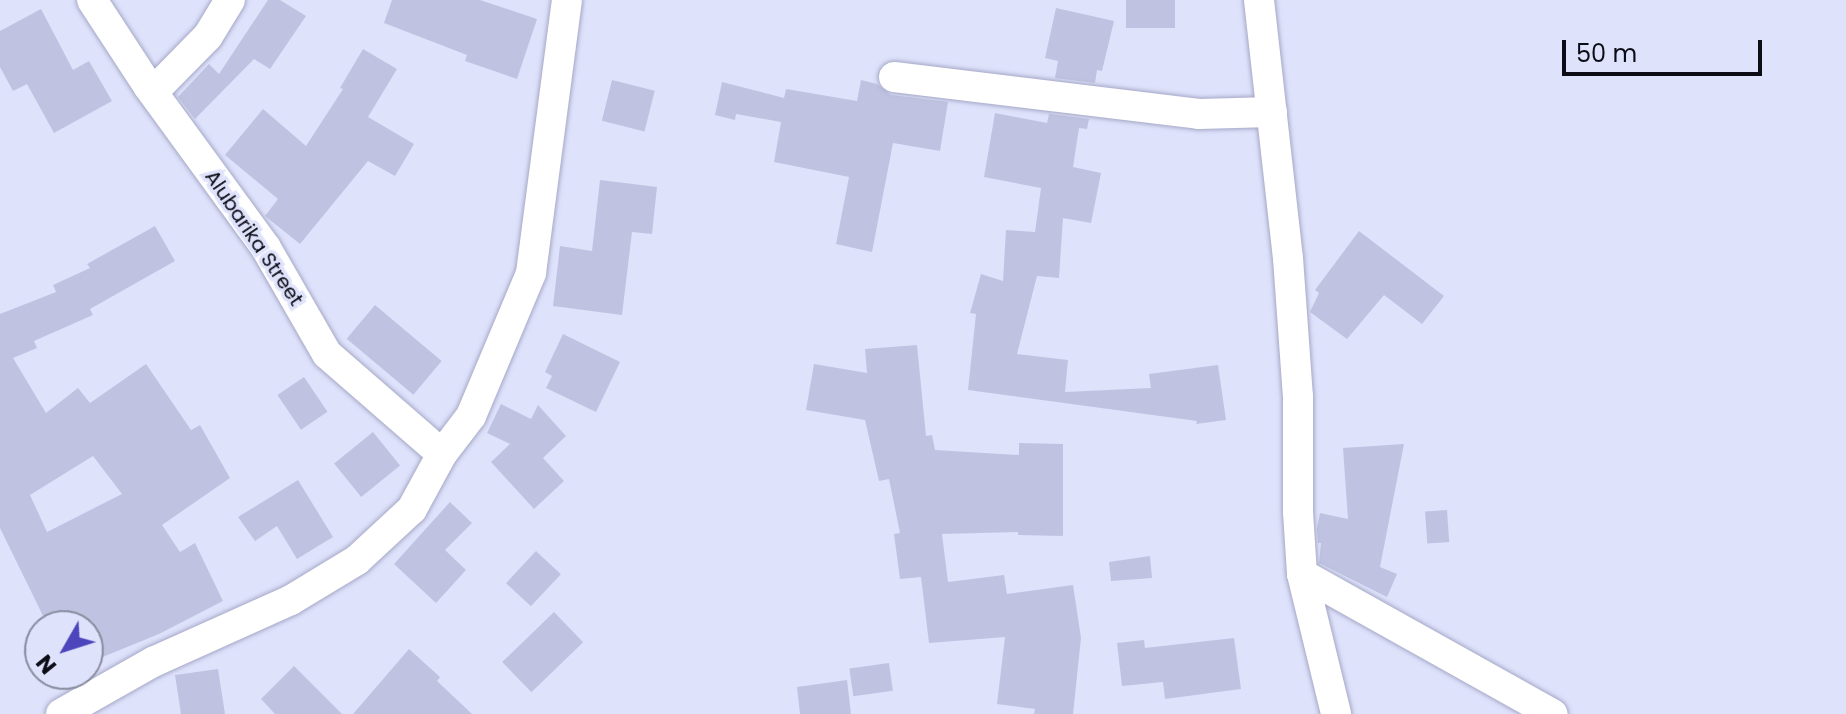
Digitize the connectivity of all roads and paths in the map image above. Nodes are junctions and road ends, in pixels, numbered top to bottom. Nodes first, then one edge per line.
1 (92, 0) edge
2 (230, 0) edge
3 (567, 0) edge
4 (1259, 0) edge
5 (894, 77) dead end
6 (153, 92) junction
7 (1272, 112) junction
8 (442, 454) junction
9 (1302, 574) junction
10 (61, 714) edge
11 (1336, 714) edge
12 (1552, 714) edge

1 - 6 street, Alubarika Street
2 - 6 street
3 - 8 street
4 - 7 street
5 - 7 street
6 - 8 street, Alubarika Street
7 - 9 street
8 - 10 street
9 - 11 street
9 - 12 street

